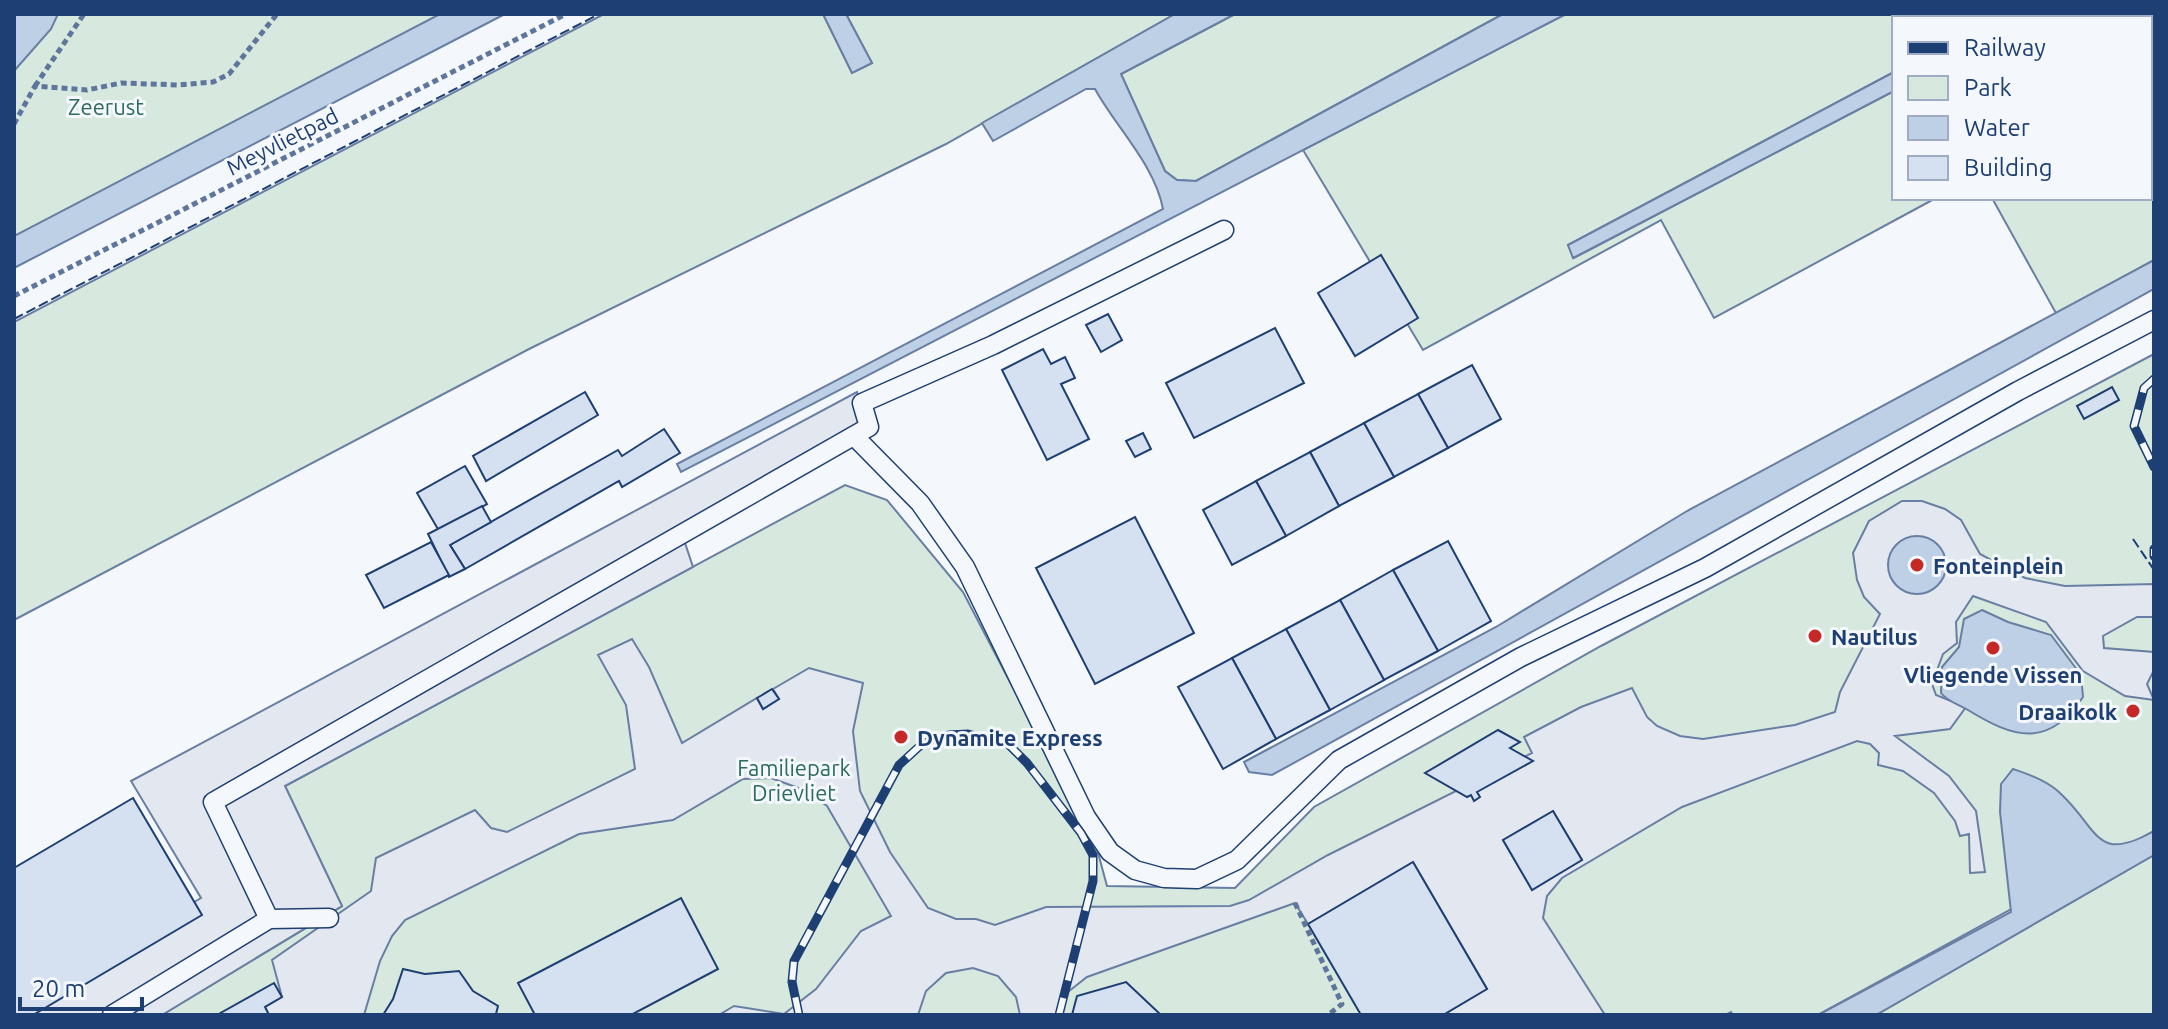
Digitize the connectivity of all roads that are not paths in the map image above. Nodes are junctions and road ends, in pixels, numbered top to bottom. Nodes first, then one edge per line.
1 (1224, 230) dead end
2 (2154, 320) edge
3 (854, 436) junction
4 (329, 918) dead end
5 (269, 919) junction
6 (112, 1015) edge

1 - 3 lane
2 - 3 lane
3 - 5 lane
4 - 5 lane
5 - 6 lane

